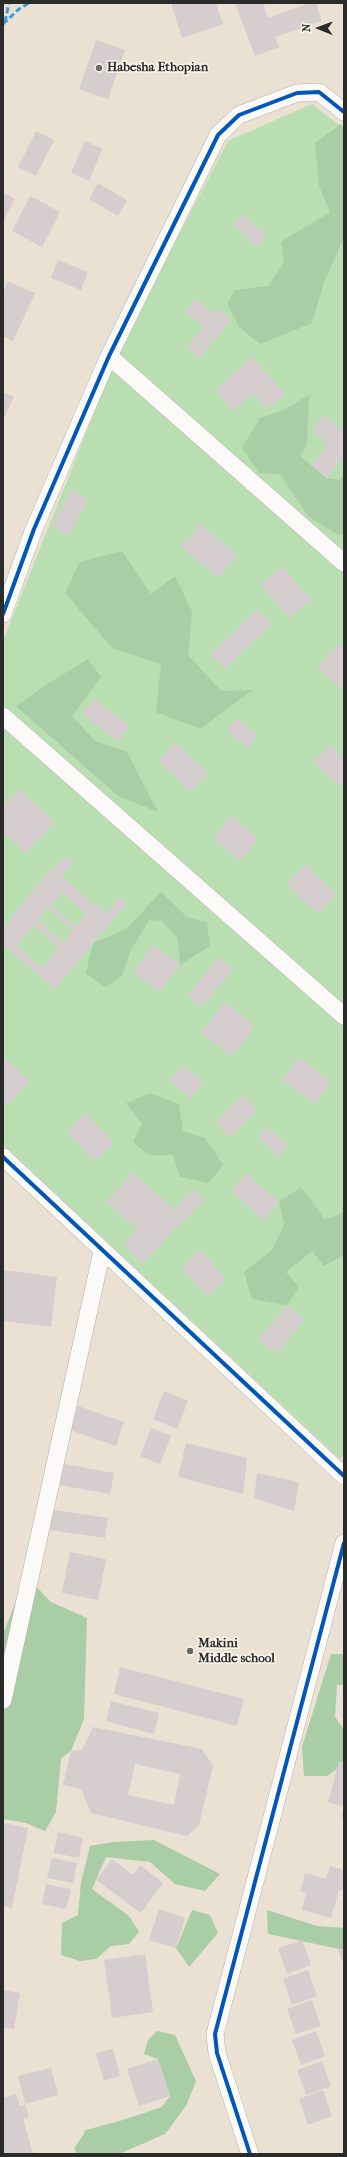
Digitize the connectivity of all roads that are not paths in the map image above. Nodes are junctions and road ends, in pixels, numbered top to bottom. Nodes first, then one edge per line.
1 (344, 112) edge
2 (109, 356) junction
3 (344, 563) edge
4 (3, 614) edge
5 (3, 716) edge
6 (344, 1016) edge
7 (3, 1157) edge
8 (102, 1251) junction
9 (344, 1476) edge
10 (344, 1543) edge
11 (3, 1700) edge
12 (250, 2154) edge

1 - 2 street
2 - 3 street
2 - 4 street
5 - 6 street
7 - 8 street
8 - 9 street
8 - 11 street
10 - 12 street

